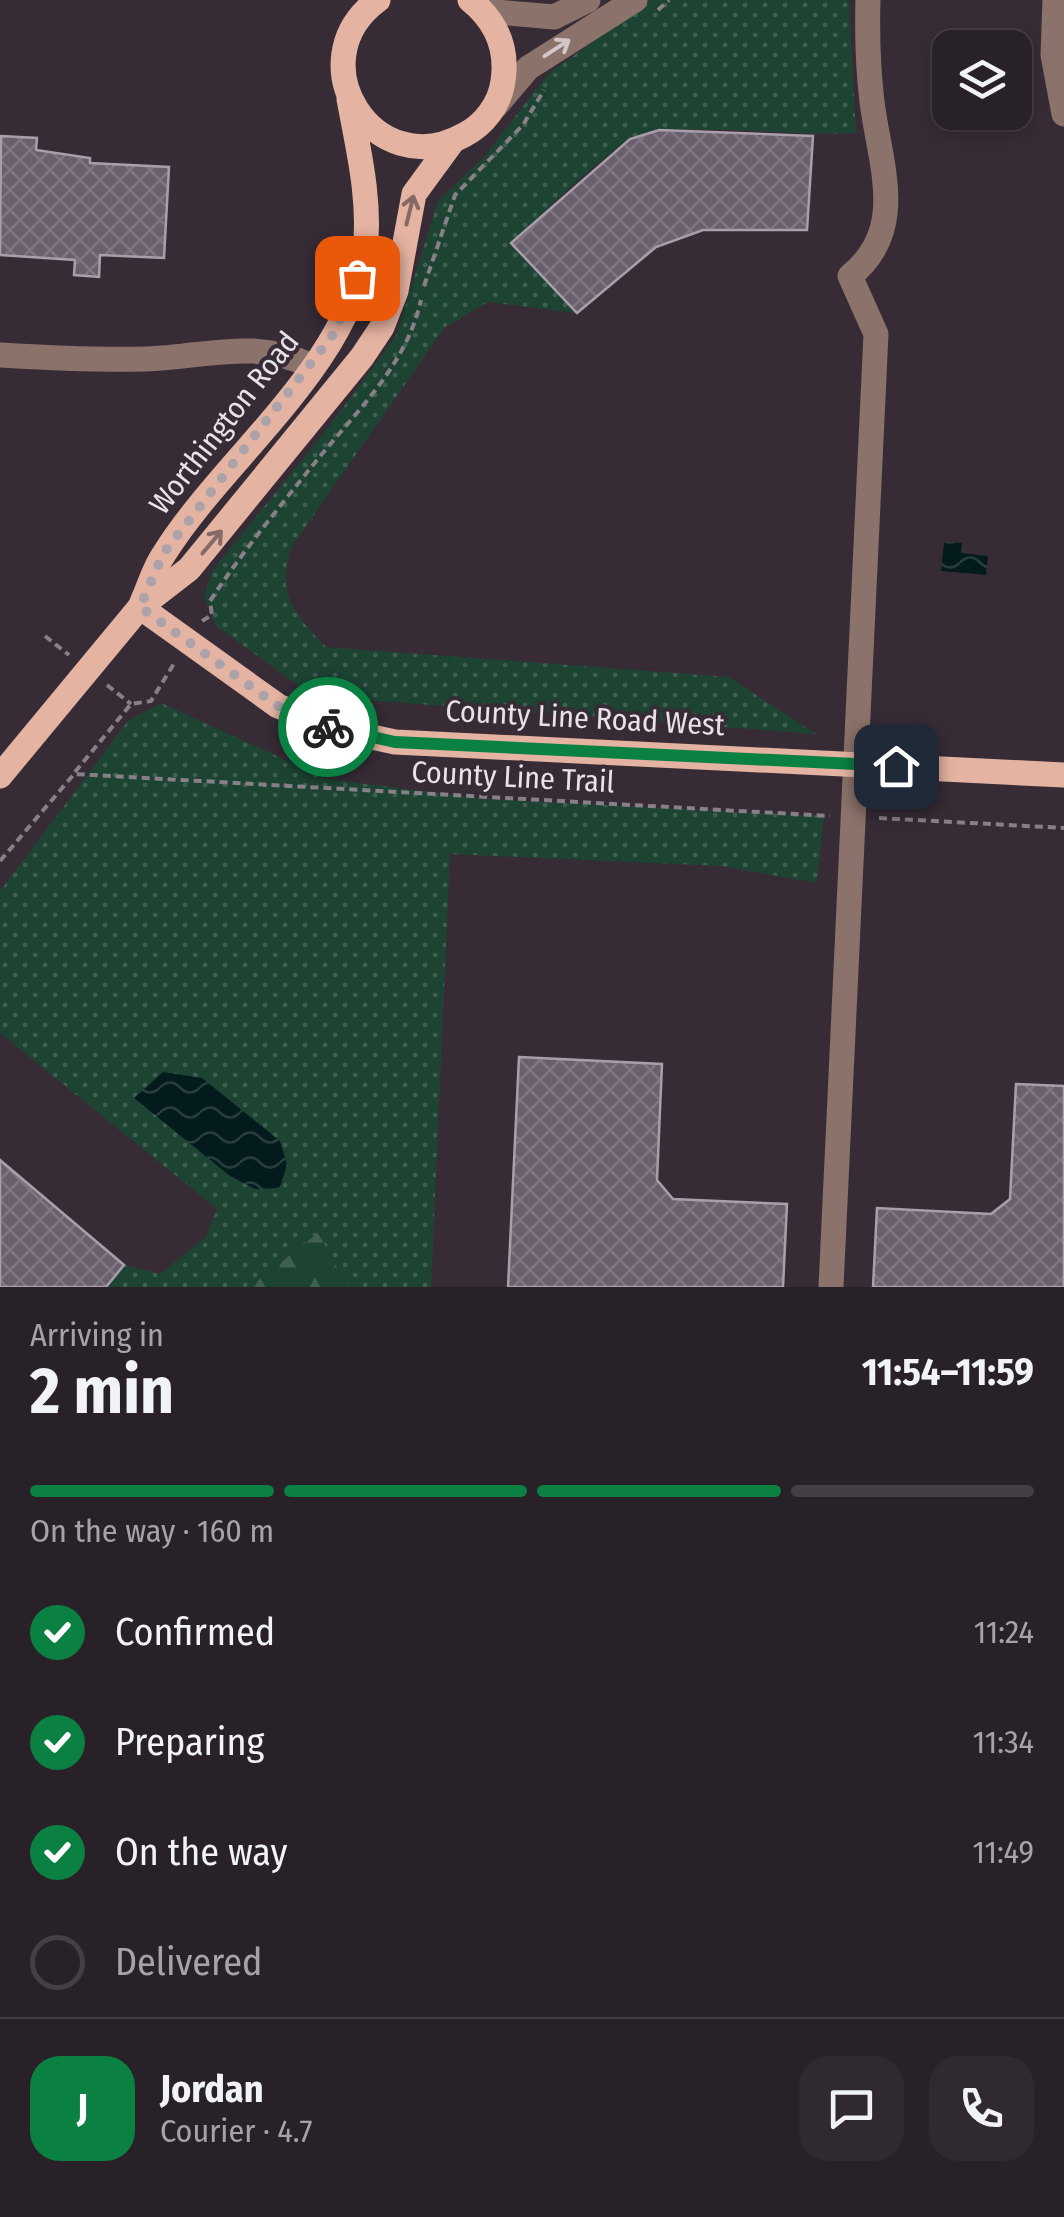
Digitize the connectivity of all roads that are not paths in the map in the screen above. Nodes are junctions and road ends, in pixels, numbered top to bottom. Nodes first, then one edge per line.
1 (362, 0) edge
2 (378, 0) edge
3 (588, 0) edge
4 (635, 0) edge
5 (868, 0) edge
6 (1055, 0) edge
7 (477, 6) edge
8 (351, 28) junction
9 (349, 99) junction
10 (492, 111) junction
11 (1064, 114) edge
12 (452, 142) junction
13 (0, 355) edge
14 (312, 366) junction
15 (140, 607) junction
16 (12, 753) edge
17 (856, 764) junction
18 (1064, 775) edge
19 (0, 776) edge
20 (831, 1287) edge

1 - 8 main road, Worthington Road
2 - 8 main road
3 - 7 street
10 -> 4 street
5 - 17 street
6 - 11 street
7 - 10 main road
8 - 9 main road, Worthington Road
9 - 12 main road
9 - 14 main road, Worthington Road
10 - 12 main road, Worthington Road
15 -> 12 main road, Worthington Road
13 - 14 street
14 - 15 main road, Worthington Road
15 - 16 main road, Worthington Road
15 - 17 main road, County Line Road West
16 - 19 main road, Worthington Road
17 - 18 main road, County Line Road West
17 - 20 street

